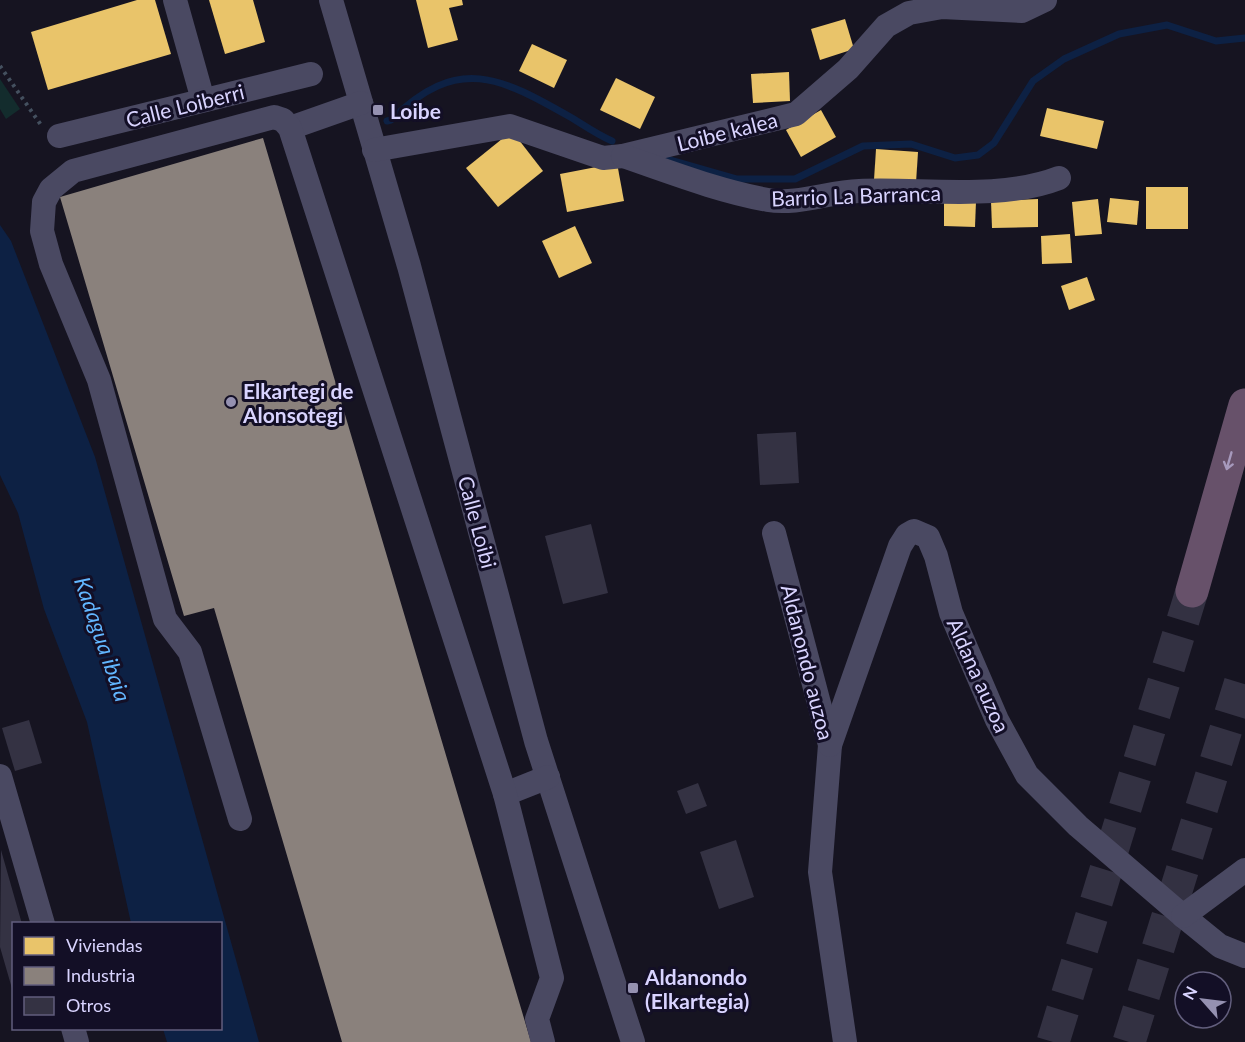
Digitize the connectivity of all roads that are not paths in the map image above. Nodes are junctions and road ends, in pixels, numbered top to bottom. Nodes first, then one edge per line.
1 (175, 0) edge
2 (331, 0) edge
3 (1045, 0) edge
4 (311, 74) dead end
5 (203, 100) junction
6 (360, 103) junction
7 (290, 128) junction
8 (59, 136) road end
9 (374, 150) junction
10 (623, 156) junction
11 (1059, 178) dead end
12 (1245, 405) edge
13 (774, 533) dead end
14 (1192, 591) tunnel mouth
15 (831, 745) junction
16 (0, 776) edge
17 (548, 777) junction
18 (505, 794) junction
19 (240, 819) dead end
20 (1245, 870) edge
21 (1183, 916) junction
22 (42, 922) edge
23 (1245, 956) edge
24 (543, 1042) edge
25 (633, 1042) edge
26 (845, 1042) edge

1 - 5 street
2 - 6 street, Calle Loibi
3 - 10 street, Loibe kalea
4 - 5 street, Calle Loiberri
5 - 8 street, Calle Loiberri
6 - 7 street
6 - 9 street, Calle Loibi
7 - 18 street
7 - 19 street
9 - 10 street, Loibe kalea
9 - 17 street, Calle Loibi
10 - 11 street, Barrio La Barranca
12 -> 14 highway
13 - 15 street, Aldanondo auzoa
15 - 21 street, Aldana auzoa
15 - 26 street, Aldanondo auzoa
16 - 22 street
17 - 18 street
17 - 25 street, Calle Loibi
18 - 24 street
20 - 21 street
21 - 23 street, Aldana auzoa

